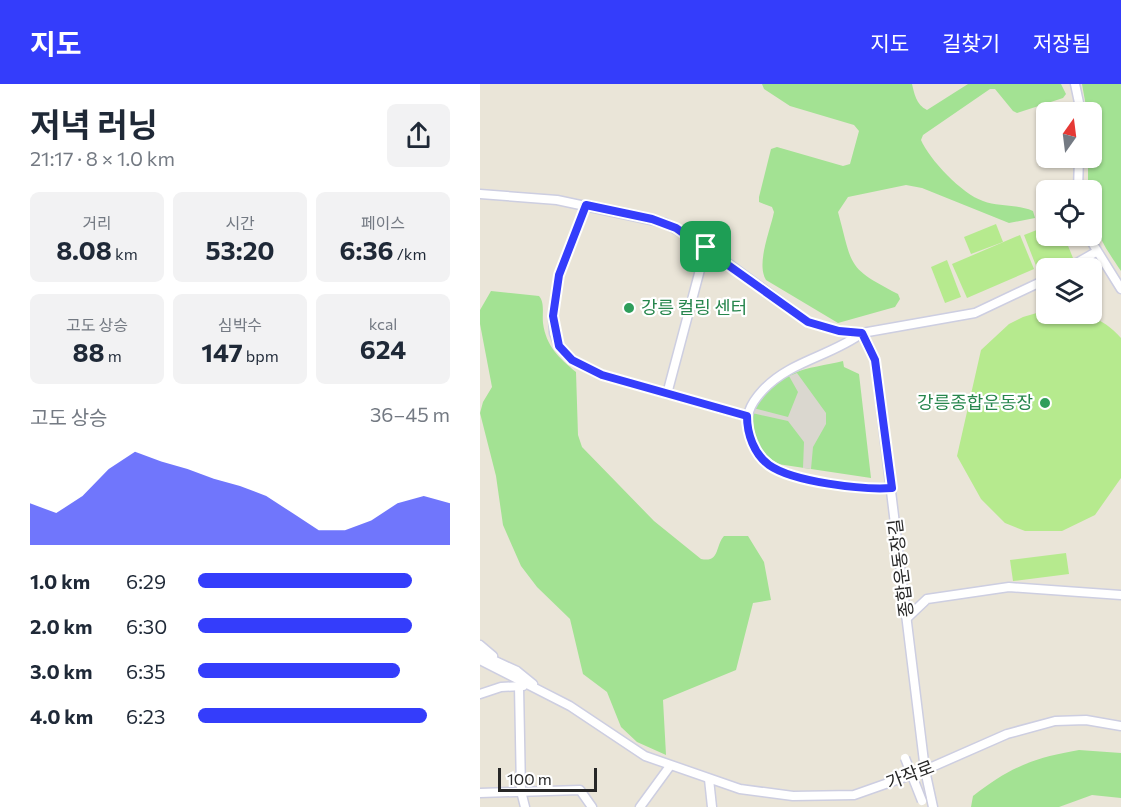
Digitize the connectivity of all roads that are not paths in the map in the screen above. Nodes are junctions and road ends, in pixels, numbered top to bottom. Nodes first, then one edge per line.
1 (1075, 84) edge
2 (1079, 102) edge
3 (480, 194) edge
4 (586, 205) junction
5 (1093, 246) edge
6 (706, 247) junction
7 (1096, 252) junction
8 (1086, 258) edge
9 (1036, 284) edge
10 (1121, 289) edge
11 (862, 333) junction
12 (667, 394) junction
13 (747, 416) junction
14 (892, 488) junction
15 (1121, 595) edge
16 (907, 618) junction
17 (480, 645) edge
18 (480, 654) edge
19 (480, 660) edge
20 (517, 671) junction
21 (519, 686) junction
22 (534, 687) junction
23 (480, 694) edge
24 (1121, 726) edge
25 (905, 758) dead end
26 (670, 766) junction
27 (925, 770) junction
28 (709, 779) junction
29 (521, 791) junction
30 (480, 793) edge
31 (922, 804) edge
32 (525, 807) edge
33 (592, 807) edge
34 (640, 807) edge
35 (712, 807) edge
36 (933, 807) edge

1 - 2 street
3 - 4 street
4 - 6 street
4 - 12 street
5 - 7 street
6 - 11 street
6 - 12 street
7 - 8 street
7 - 10 street
9 - 11 street
11 - 13 street
11 - 14 street, 종합운동장길
12 - 13 street
13 - 14 street
14 - 16 street, 종합운동장길
15 - 16 street
16 - 27 street, 종합운동장길
17 - 20 street
18 - 20 street, 가작로
19 - 22 street, 가작로
20 - 22 street, 가작로
21 - 22 street
21 - 23 street
21 - 29 street
22 - 26 street, 가작로
24 - 27 street, 가작로
25 - 31 street, bridge
26 - 28 street, 가작로
26 - 34 street
27 - 28 street, 가작로
27 - 36 street, 종합운동장길
28 - 35 street
29 - 30 street
29 - 32 street
29 - 33 street

